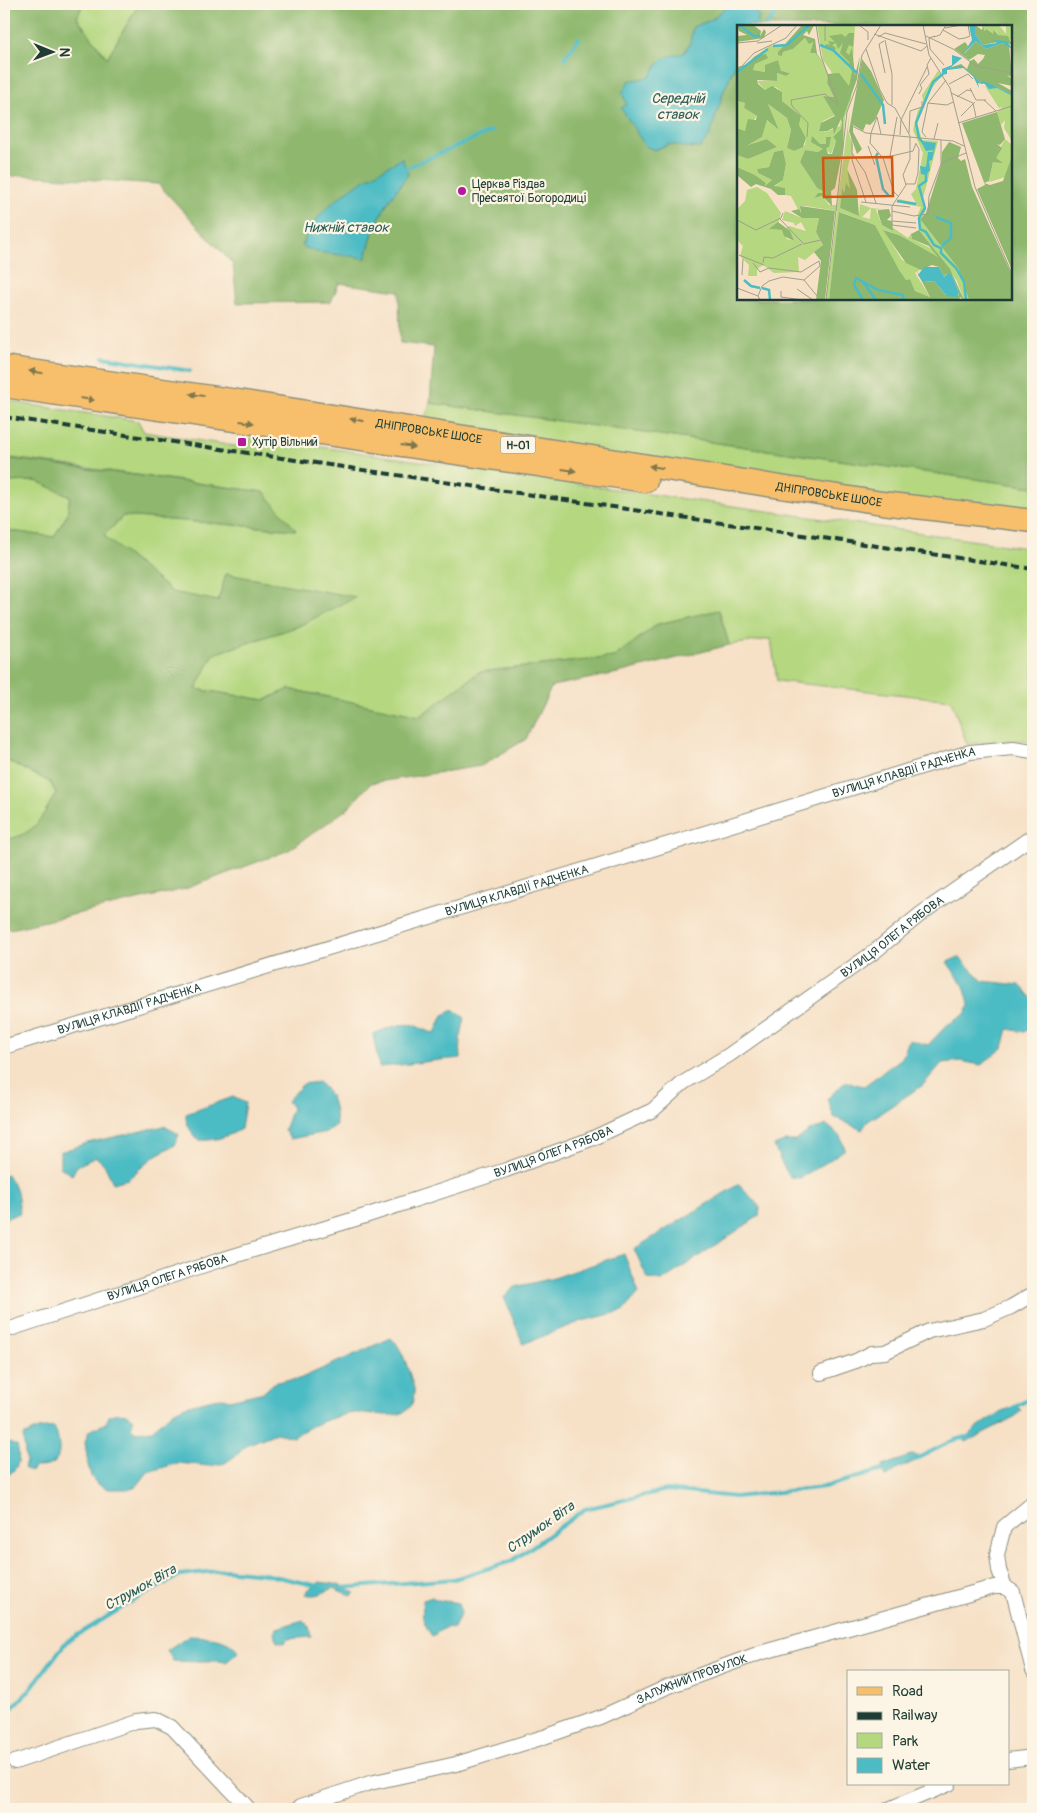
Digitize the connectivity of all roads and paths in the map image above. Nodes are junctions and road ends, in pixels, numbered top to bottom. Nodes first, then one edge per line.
1 (4, 367) edge
2 (4, 386) edge
3 (1033, 521) edge
4 (1033, 537) edge
5 (1033, 751) edge
6 (1033, 836) edge
7 (4, 1047) edge
8 (1033, 1294) edge
9 (4, 1331) edge
10 (821, 1373) dead end
11 (1033, 1503) edge
12 (1005, 1587) junction
13 (1033, 1670) edge
14 (1033, 1757) edge
15 (1010, 1760) edge
16 (14, 1762) dead end
17 (944, 1786) edge
18 (246, 1809) edge
19 (298, 1809) edge
20 (889, 1809) edge

3 -> 1 main road, ДНІПРОВСЬКЕ ШОСЕ / Н-01
2 -> 4 main road, ДНІПРОВСЬКЕ ШОСЕ / Н-01
5 - 7 street, ВУЛИЦЯ КЛАВДІЇ РАДЧЕНКА
6 - 9 street, ВУЛИЦЯ ОЛЕГА РЯБОВА
8 - 10 street
11 - 12 street
12 - 13 street
12 - 19 street, ЗАЛУЖНИЙ ПРОВУЛОК
14 - 15 street
16 - 18 street
17 - 20 street

